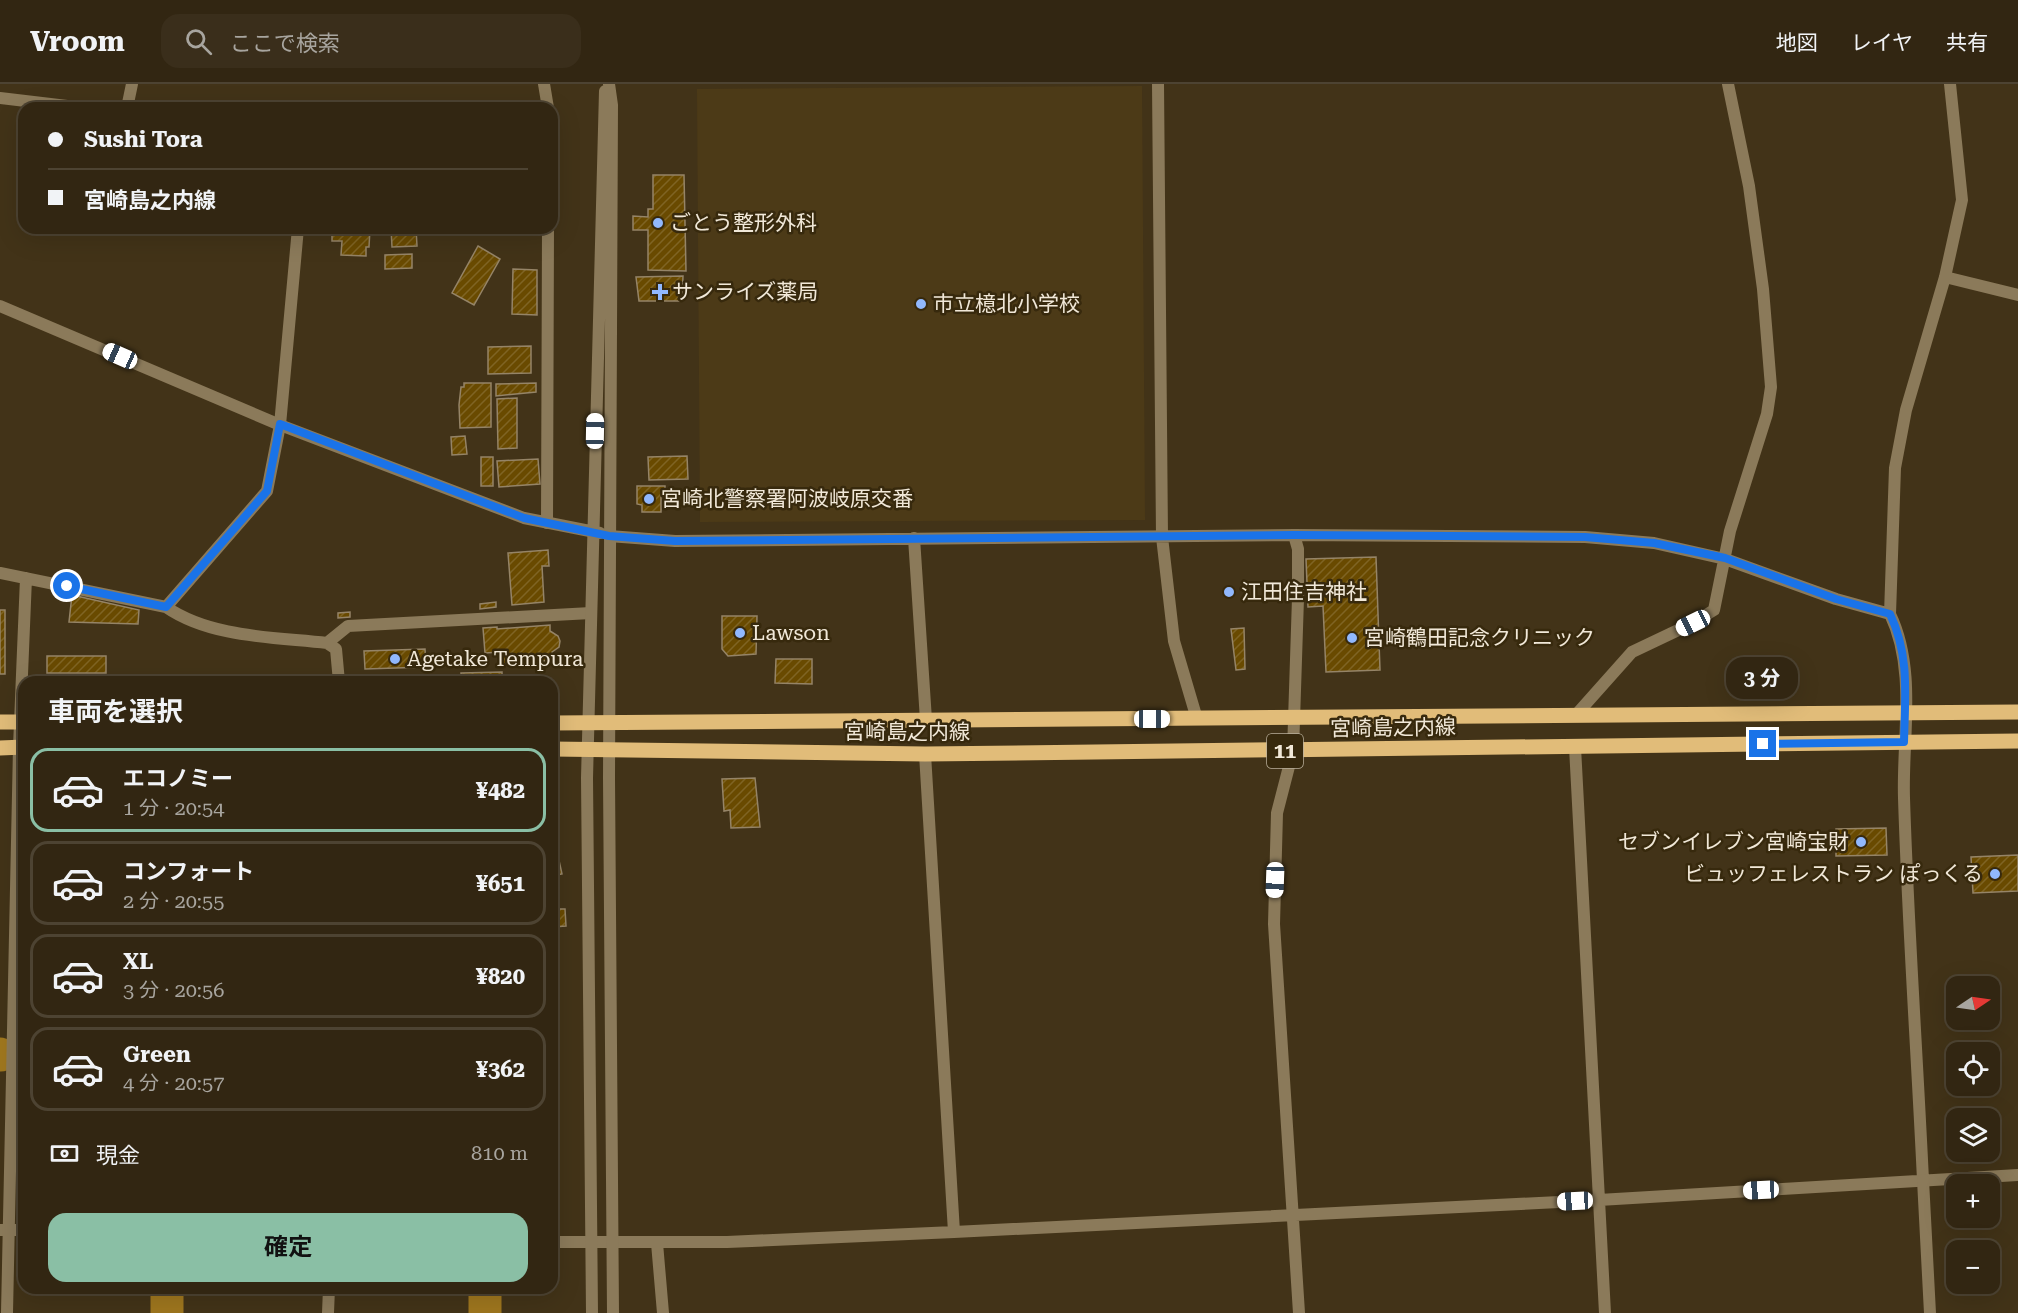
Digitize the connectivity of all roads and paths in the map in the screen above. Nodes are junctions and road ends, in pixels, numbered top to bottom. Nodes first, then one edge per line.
1 (132, 84) edge
2 (544, 84) edge
3 (607, 84) edge
4 (1158, 84) edge
5 (1728, 84) edge
6 (1950, 84) edge
7 (0, 99) edge
8 (28, 102) edge
9 (128, 102) edge
10 (547, 102) edge
11 (297, 234) edge
12 (548, 234) edge
13 (1945, 277) junction
14 (2018, 295) edge
15 (0, 306) edge
16 (280, 424) junction
17 (547, 523) junction
18 (593, 531) junction
19 (1294, 535) junction
20 (609, 536) junction
21 (1162, 537) junction
22 (914, 538) junction
23 (1725, 558) junction
24 (0, 573) edge
25 (26, 578) junction
26 (166, 607) junction
27 (591, 613) junction
28 (1890, 614) junction
29 (327, 643) junction
30 (23, 676) edge
31 (338, 676) edge
32 (2018, 712) edge
33 (1905, 714) junction
34 (1575, 716) junction
35 (1294, 718) junction
36 (1197, 719) junction
37 (926, 720) junction
38 (0, 722) edge
39 (18, 722) edge
40 (609, 722) junction
41 (558, 723) edge
42 (589, 723) junction
43 (2018, 741) edge
44 (1904, 742) junction
45 (18, 747) edge
46 (1575, 747) junction
47 (0, 748) edge
48 (558, 749) edge
49 (588, 749) junction
50 (610, 749) junction
51 (1293, 751) junction
52 (924, 754) junction
53 (18, 854) edge
54 (2018, 1175) edge
55 (1923, 1180) junction
56 (1599, 1200) junction
57 (1294, 1213) junction
58 (4, 1230) edge
59 (954, 1232) junction
60 (558, 1242) edge
61 (591, 1243) junction
62 (657, 1243) junction
63 (613, 1244) junction
64 (329, 1294) edge
65 (7, 1313) edge
66 (328, 1313) edge
67 (592, 1313) edge
68 (613, 1313) edge
69 (663, 1313) edge
70 (1299, 1313) edge
71 (1605, 1313) edge
72 (1930, 1313) edge

1 - 9 street
2 - 10 street
3 - 18 street
3 - 20 street
4 - 21 street
5 - 23 street
6 - 13 street
7 - 8 street
11 - 16 street
12 - 17 street
13 - 14 street
13 - 28 street
15 - 16 street
16 - 17 street
16 - 26 street
17 - 18 street
18 - 20 street
18 - 27 street
19 - 21 street
19 - 23 street
19 - 35 street
20 - 22 street
20 - 40 street
21 - 22 street
21 - 36 street
22 - 37 street
23 - 28 street
23 - 34 street
24 - 25 street
25 - 26 street
25 - 30 street
26 - 29 street
27 - 29 street
27 - 42 street
28 - 33 street
29 - 31 street
32 - 33 main road, 宮崎島之内線 / 11
33 - 34 main road, 宮崎島之内線 / 11
33 - 44 street
34 - 35 main road, 宮崎島之内線 / 11
35 - 36 main road, 宮崎島之内線 / 11
35 - 51 street
36 - 37 main road, 宮崎島之内線 / 11
37 - 40 main road, 宮崎島之内線 / 11
38 - 39 main road
40 - 42 main road, 宮崎島之内線 / 11
40 - 50 street
41 - 42 main road, 宮崎島之内線 / 11
42 - 49 street
43 - 44 main road, 宮崎島之内線 / 11
44 - 46 main road, 宮崎島之内線 / 11
44 - 55 street
45 - 47 main road
46 - 51 main road, 宮崎島之内線 / 11
46 - 56 street
48 - 49 main road, 宮崎島之内線 / 11
49 - 50 main road, 宮崎島之内線 / 11
49 - 61 street
50 - 52 main road, 宮崎島之内線 / 11
50 - 63 street
51 - 52 main road, 宮崎島之内線 / 11
51 - 57 street
52 - 59 street
53 - 58 street
54 - 55 street
55 - 56 street
55 - 72 street
56 - 57 street
56 - 71 street
57 - 59 street
57 - 70 street
58 - 65 street
59 - 62 street
60 - 61 street
61 - 63 street
61 - 67 street
62 - 63 street
62 - 69 street
63 - 68 street
64 - 66 street

